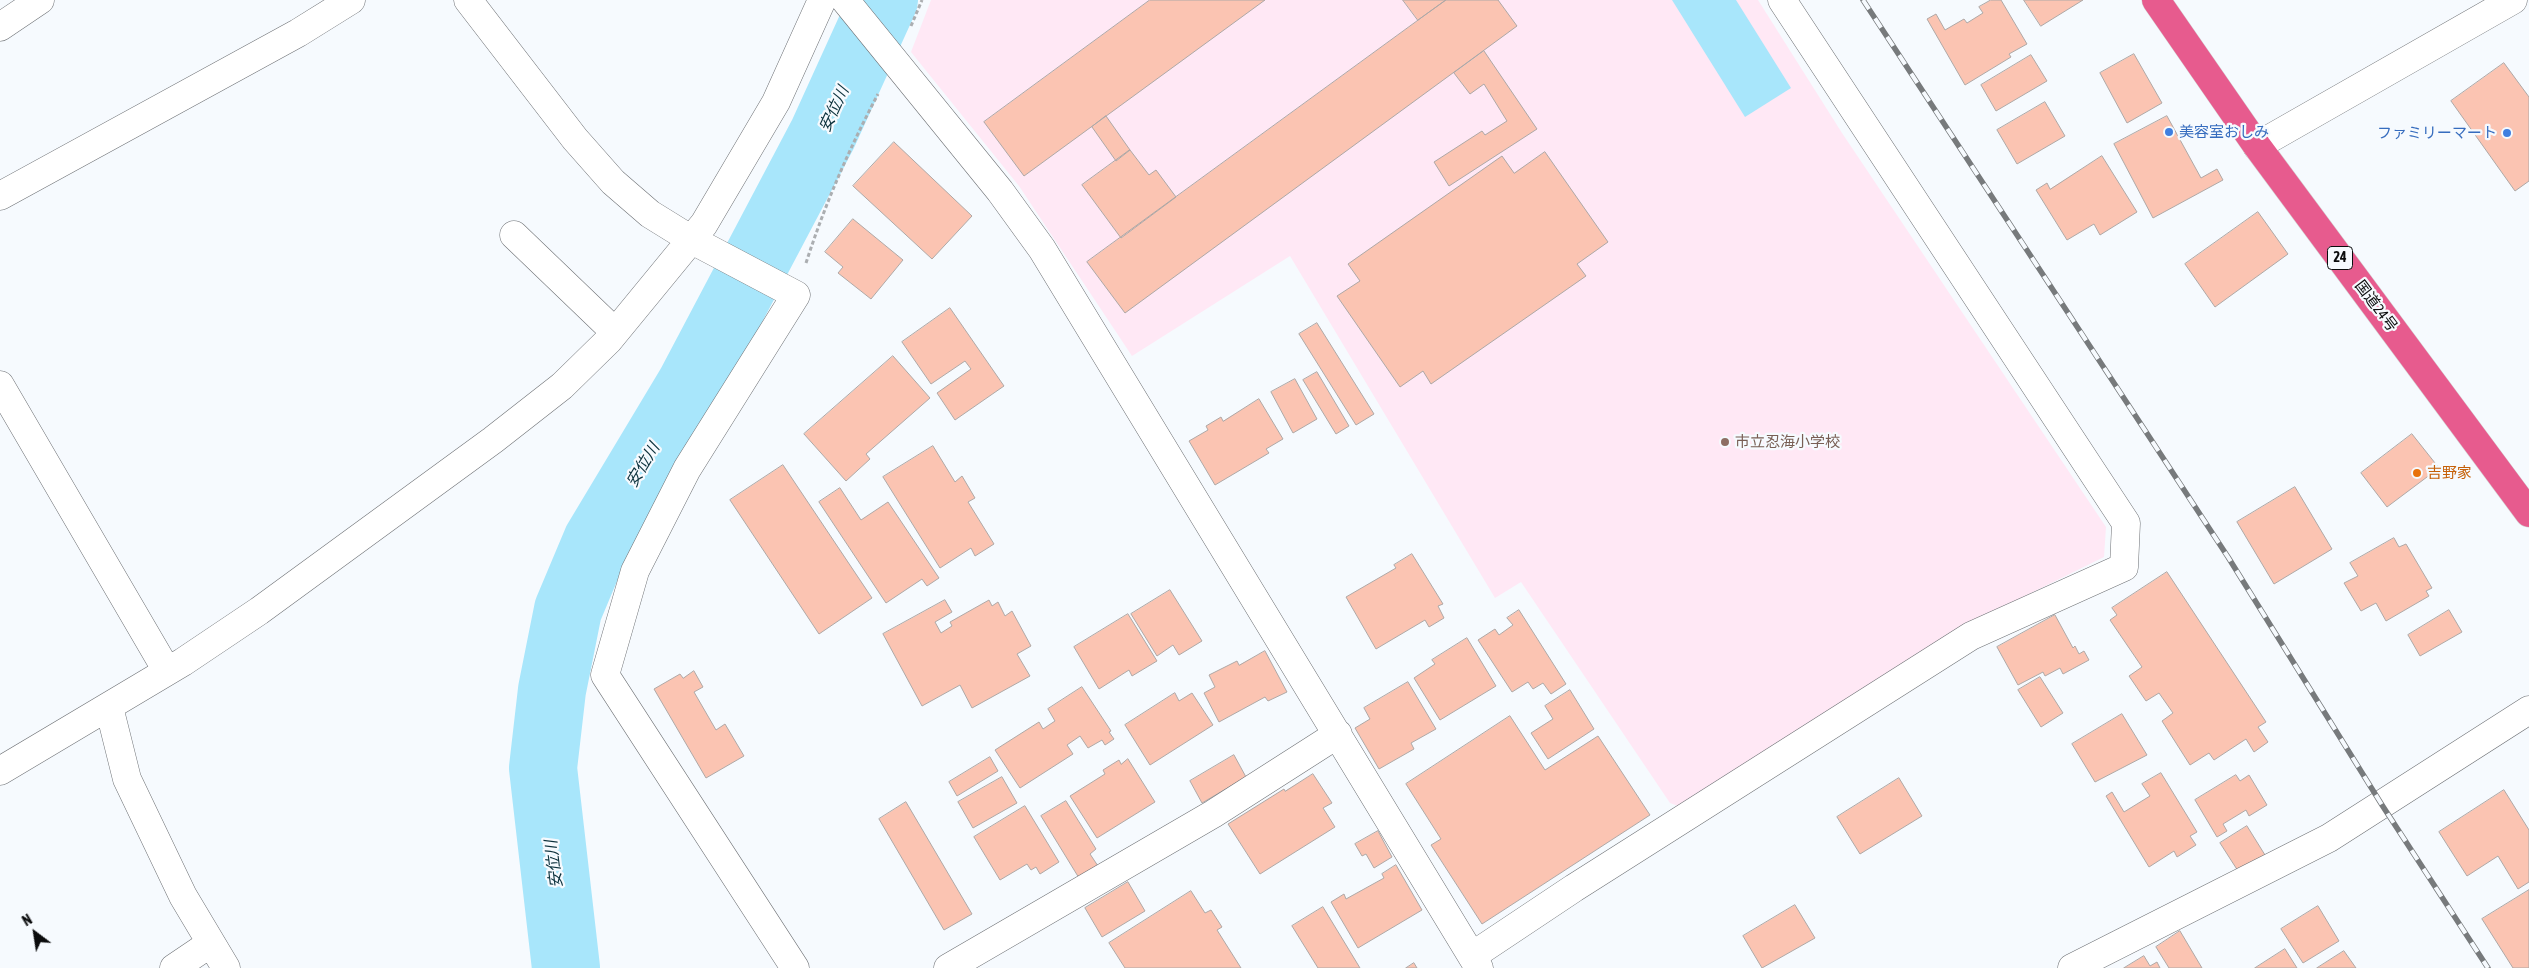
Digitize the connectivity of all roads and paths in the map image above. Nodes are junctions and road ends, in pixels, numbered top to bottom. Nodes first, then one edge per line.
1 (40, 0) edge
2 (351, 0) edge
3 (468, 0) edge
4 (922, 0) edge
5 (1782, 0) edge
6 (2156, 0) edge
7 (2513, 0) edge
8 (838, 1) edge
9 (0, 27) edge
10 (892, 58) junction
11 (2257, 146) junction
12 (0, 196) edge
13 (514, 235) dead end
14 (701, 244) junction
15 (785, 289) junction
16 (615, 332) junction
17 (0, 385) edge
18 (2529, 513) edge
19 (167, 671) junction
20 (109, 706) junction
21 (2529, 710) edge
22 (1338, 734) junction
23 (0, 771) edge
24 (211, 943) junction
25 (1476, 962) edge
26 (174, 968) edge
27 (226, 968) edge
28 (795, 968) edge
29 (948, 968) edge
30 (2072, 968) edge

1 - 9 street
2 - 12 street
3 - 14 street
4 - 10 path
5 - 25 street
6 - 11 highway, 国道24号 / 24
7 - 11 street
8 - 10 street
8 - 14 street
10 - 15 path
10 - 22 street
11 - 18 highway, 国道24号 / 24
13 - 16 street
14 - 15 street
14 - 16 street
15 - 28 street
16 - 19 street
17 - 19 street
19 - 20 street
20 - 23 street
20 - 24 street
21 - 30 street
22 - 25 street
22 - 29 street
24 - 26 street
24 - 27 street

